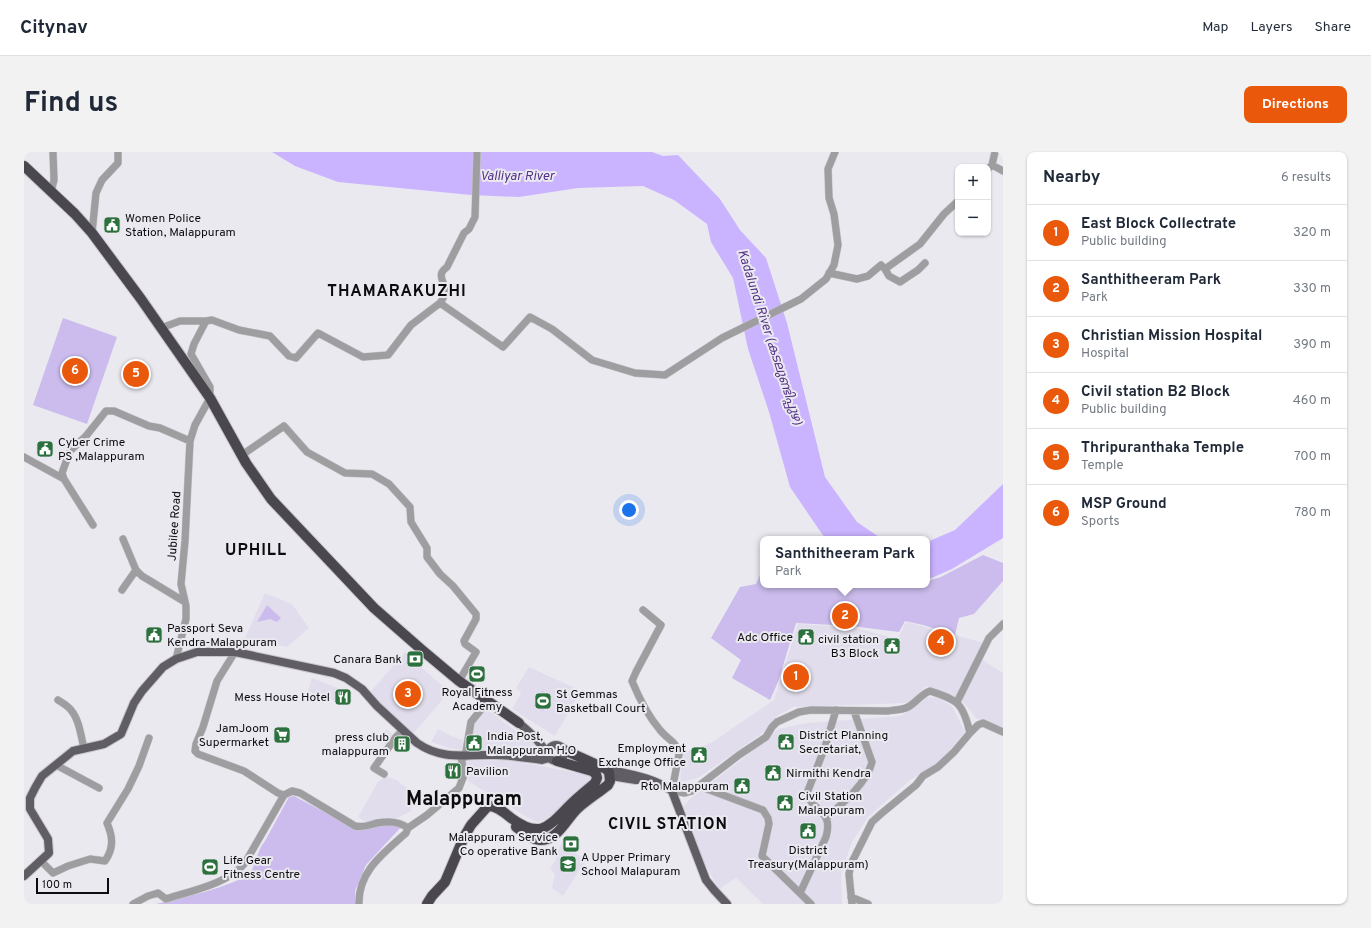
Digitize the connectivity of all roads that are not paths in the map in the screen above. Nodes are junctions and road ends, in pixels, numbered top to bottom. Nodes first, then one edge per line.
1 (53, 152) edge
2 (118, 152) edge
3 (477, 152) edge
4 (836, 152) edge
5 (995, 152) edge
6 (991, 164) edge
7 (24, 166) edge
8 (991, 167) edge
9 (1003, 171) edge
10 (51, 192) junction
11 (955, 204) edge
12 (92, 233) junction
13 (925, 263) dead end
14 (886, 269) junction
15 (829, 274) junction
16 (440, 303) junction
17 (206, 321) junction
18 (161, 328) junction
19 (210, 398) junction
20 (190, 441) junction
21 (242, 455) junction
22 (24, 457) edge
23 (64, 480) junction
24 (93, 525) dead end
25 (122, 539) dead end
26 (136, 570) junction
27 (122, 590) dead end
28 (185, 602) junction
29 (644, 610) dead end
30 (1003, 624) edge
31 (235, 652) junction
32 (176, 659) junction
33 (459, 681) junction
34 (58, 700) dead end
35 (488, 701) junction
36 (957, 702) junction
37 (836, 710) junction
38 (854, 711) junction
39 (519, 723) junction
40 (403, 730) junction
41 (1003, 732) edge
42 (970, 733) junction
43 (149, 738) dead end
44 (558, 747) junction
45 (84, 749) junction
46 (463, 756) junction
47 (552, 758) junction
48 (56, 764) junction
49 (608, 773) junction
50 (384, 774) dead end
51 (699, 786) junction
52 (99, 788) dead end
53 (672, 791) junction
54 (284, 795) junction
55 (482, 812) junction
56 (826, 818) junction
57 (408, 828) junction
58 (41, 861) junction
59 (24, 876) edge
60 (800, 893) junction
61 (851, 901) edge
62 (134, 904) edge
63 (360, 904) edge
64 (427, 904) edge
65 (727, 904) edge
66 (811, 904) edge
67 (868, 904) edge

1 - 10 street
2 - 12 street
3 - 16 street
4 - 15 street
5 - 6 street
7 - 10 highway
8 - 9 street
10 - 12 highway
11 - 14 street
12 - 18 highway
13 - 14 street
14 - 15 street
15 - 16 street
16 - 17 street
17 - 18 street
17 - 19 street
18 - 19 highway
19 - 20 street, Jubilee Road
19 - 21 highway
20 - 23 street
20 - 28 street, Jubilee Road
21 - 33 highway
21 - 33 street
22 - 23 street
23 - 24 street
25 - 26 street
26 - 27 street
26 - 28 street
28 - 32 street, Jubilee Road
29 - 53 street
30 - 36 street
31 - 32 main road
31 - 40 main road
31 - 54 street
32 - 45 main road
33 - 35 highway
34 - 45 street
35 - 39 highway
35 - 46 street
36 - 38 street
36 - 42 street
37 - 38 street
37 - 51 street
37 - 56 street
38 - 56 street
39 - 44 main road
39 - 47 main road
40 - 46 main road
40 - 50 street
41 - 42 street
42 - 61 street
43 - 58 street
44 - 47 main road
44 - 47 main road
44 - 49 highway
45 - 48 main road
46 - 47 main road
46 - 57 street
47 - 55 highway
48 - 52 street
48 - 58 main road
49 - 53 main road
49 - 55 highway
51 - 53 street
51 - 60 street
53 - 65 main road
54 - 57 street
54 - 62 street
55 - 64 highway
56 - 60 street
57 - 63 street
58 - 59 main road
60 - 66 street
61 - 67 street

